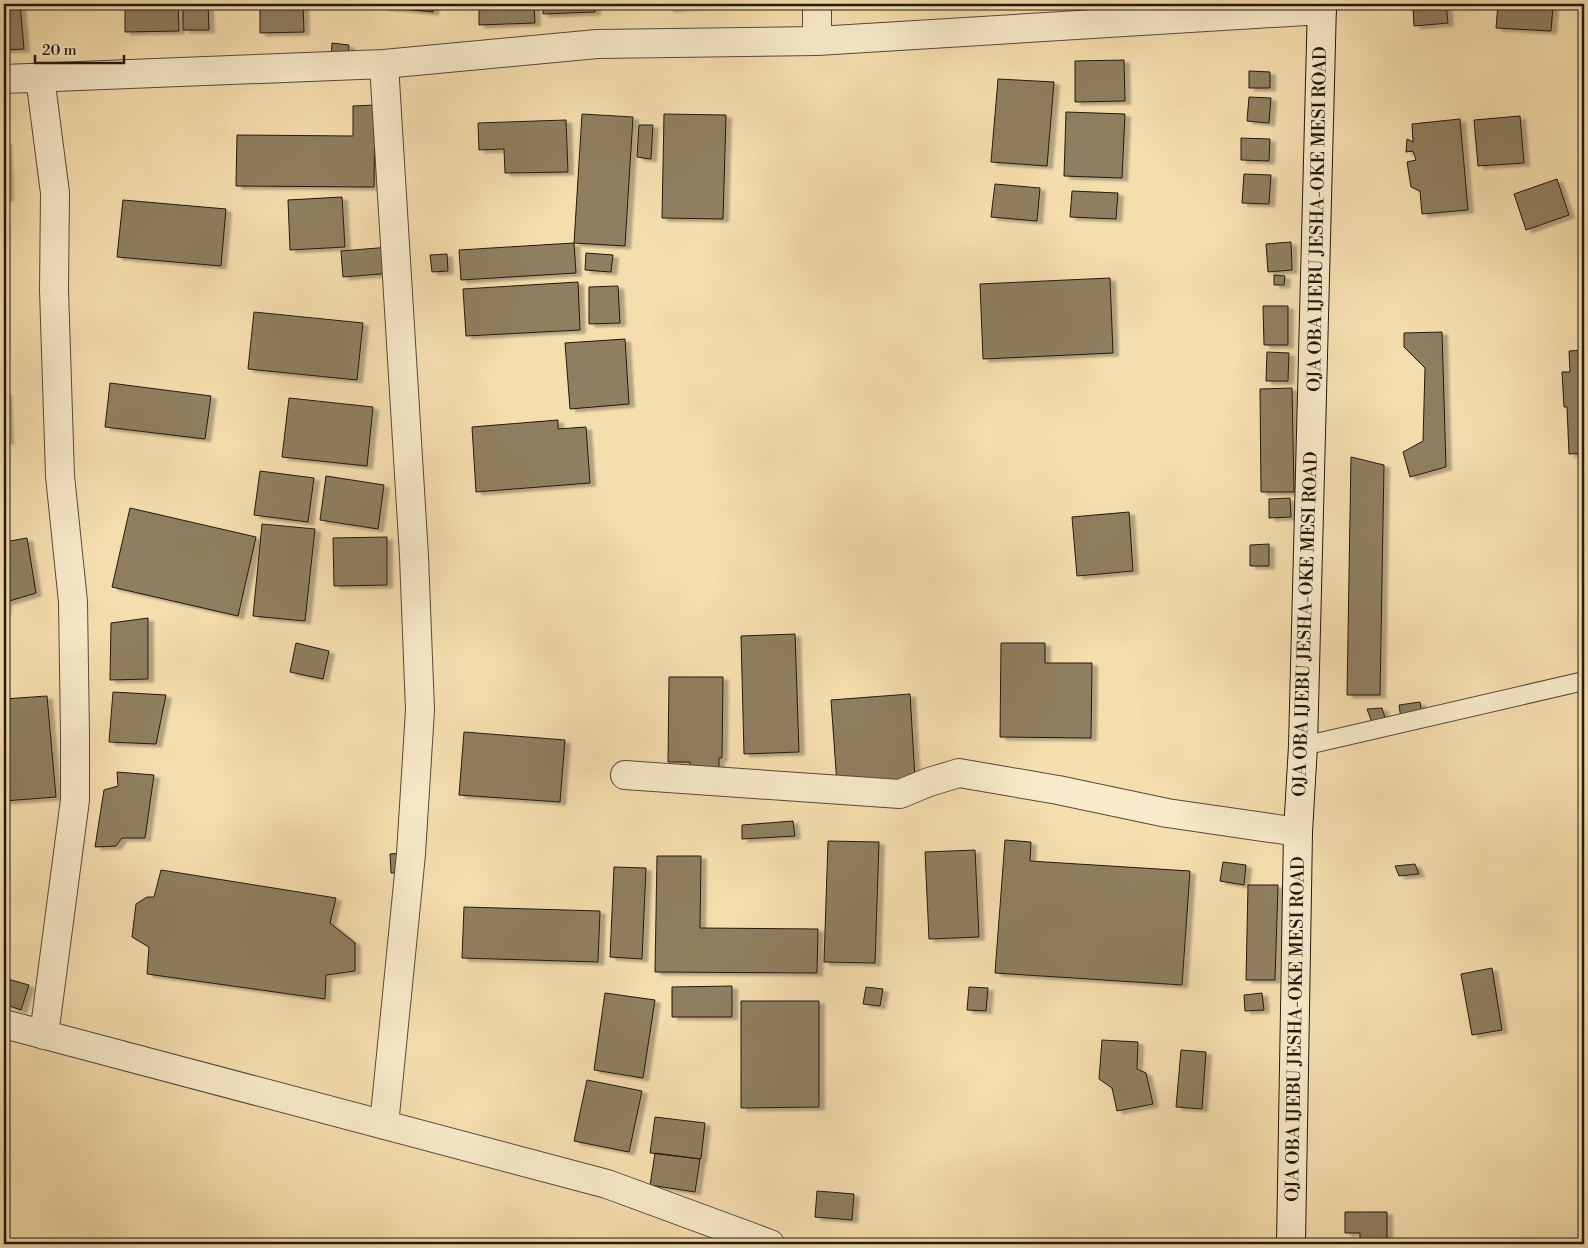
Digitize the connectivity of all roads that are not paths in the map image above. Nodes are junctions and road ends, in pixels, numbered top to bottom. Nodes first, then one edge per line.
1 (817, 4) edge
2 (1322, 7) edge
3 (817, 41) junction
4 (384, 64) junction
5 (40, 77) junction
6 (4, 79) edge
7 (1584, 681) edge
8 (1303, 746) junction
9 (625, 775) dead end
10 (1298, 832) junction
11 (4, 1024) edge
12 (44, 1035) junction
13 (384, 1124) junction
14 (770, 1244) edge
15 (1292, 1244) edge

1 - 3 street
2 - 3 street
2 - 8 street, OJA OBA IJEBU JESHA-OKE MESI ROAD
3 - 4 street
4 - 5 street
4 - 13 street
5 - 6 street
5 - 12 street
7 - 8 lane
8 - 10 street, OJA OBA IJEBU JESHA-OKE MESI ROAD
9 - 10 street
10 - 15 street, OJA OBA IJEBU JESHA-OKE MESI ROAD
11 - 12 street
12 - 13 street
13 - 14 street

